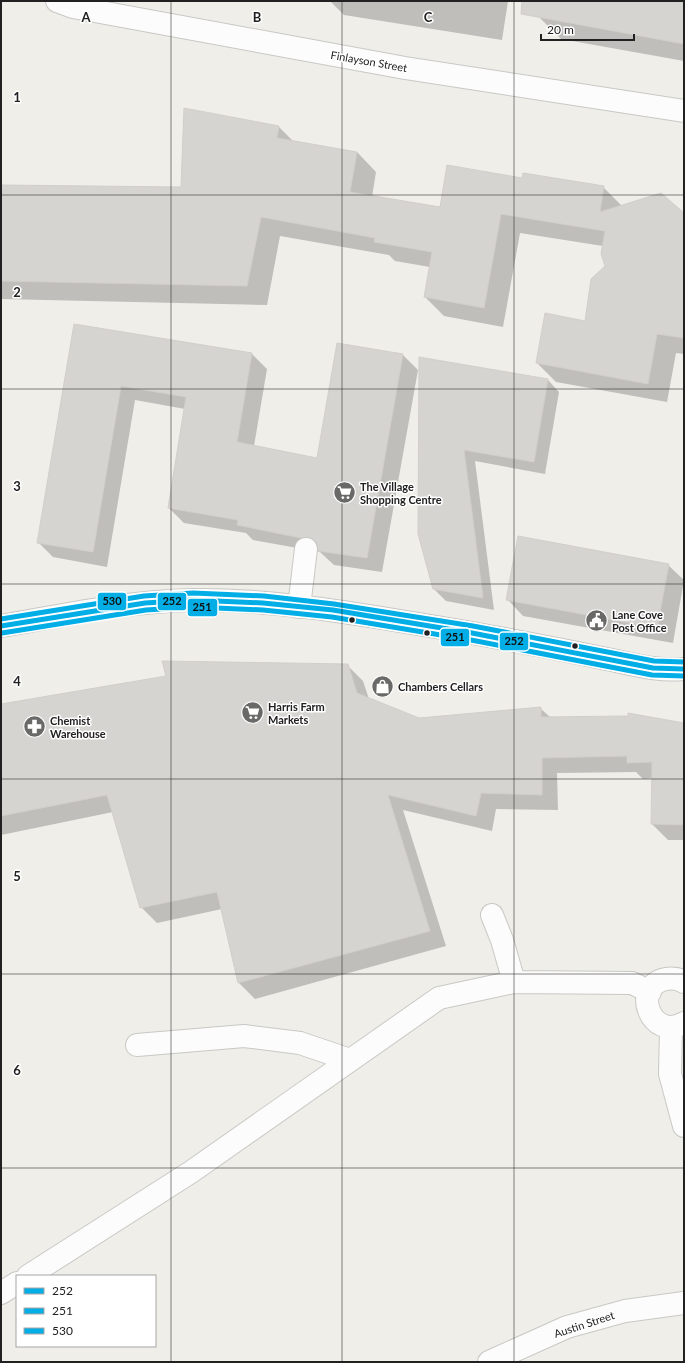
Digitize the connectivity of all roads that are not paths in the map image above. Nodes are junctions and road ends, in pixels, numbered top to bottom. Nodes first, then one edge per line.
1 (57, 1) edge
2 (684, 111) edge
3 (306, 549) dead end
4 (298, 607) junction
5 (1, 626) edge
6 (684, 669) edge
7 (492, 915) dead end
8 (514, 982) junction
9 (684, 982) edge
10 (650, 992) junction
11 (678, 1025) edge
12 (137, 1045) dead end
13 (350, 1060) junction
14 (684, 1126) edge
15 (30, 1275) edge
16 (16, 1284) edge
17 (1, 1293) edge
18 (684, 1303) edge
19 (489, 1362) edge

1 - 2 street, Finlayson Street
3 - 4 street
4 - 5 street
4 - 6 street
7 - 8 street
8 - 10 street
8 - 13 street
9 - 10 street
10 - 11 street
11 - 14 street
12 - 13 street
13 - 15 street
16 - 17 street
18 - 19 street, Austin Street

